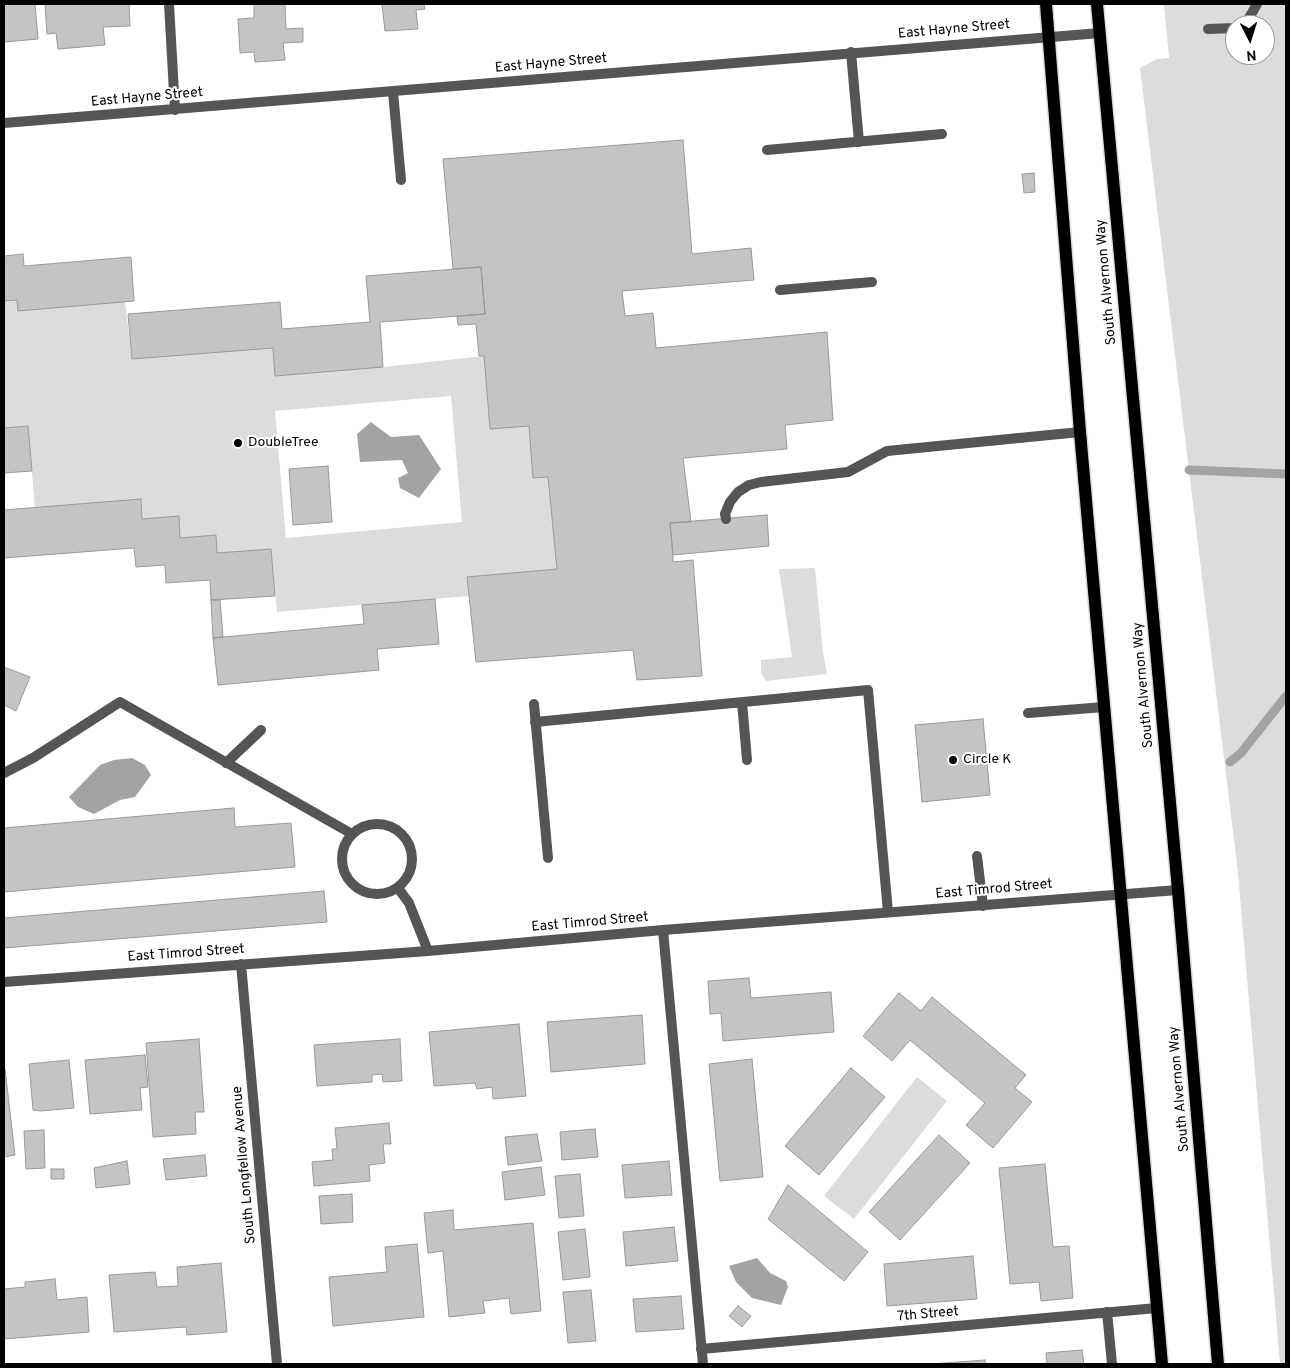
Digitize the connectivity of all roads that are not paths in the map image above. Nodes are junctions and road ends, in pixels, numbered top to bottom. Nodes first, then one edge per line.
1 (169, 4) edge
2 (1046, 4) edge
3 (1097, 4) edge
4 (1257, 4) edge
5 (1251, 15) edge
6 (1225, 28) edge
7 (1208, 29) dead end
8 (1100, 33) junction
9 (1048, 36) junction
10 (851, 52) junction
11 (394, 92) junction
12 (175, 110) junction
13 (4, 123) edge
14 (942, 134) dead end
15 (859, 142) junction
16 (767, 150) dead end
17 (401, 180) dead end
18 (872, 282) dead end
19 (780, 290) dead end
20 (1080, 432) junction
21 (726, 518) dead end
22 (742, 702) junction
23 (534, 704) dead end
24 (1104, 707) junction
25 (1028, 713) dead end
26 (535, 722) junction
27 (261, 730) dead end
28 (747, 760) dead end
29 (226, 763) junction
30 (4, 773) edge
31 (352, 834) junction
32 (977, 856) dead end
33 (548, 858) dead end
34 (398, 888) junction
35 (1178, 890) junction
36 (1120, 895) junction
37 (982, 906) junction
38 (888, 912) junction
39 (663, 930) junction
40 (428, 951) junction
41 (241, 964) junction
42 (4, 982) edge
43 (1157, 1308) junction
44 (1107, 1312) junction
45 (701, 1350) junction
46 (276, 1364) edge
47 (702, 1364) edge
48 (1112, 1364) edge
49 (1162, 1364) edge
50 (1218, 1364) edge

1 - 12 street
2 - 9 main road
3 - 8 main road, South Alvernon Way
4 - 5 street
6 - 7 street
8 - 9 street, East Hayne Street
8 - 35 main road, South Alvernon Way
9 - 10 street, East Hayne Street
9 - 20 main road
10 - 11 street, East Hayne Street
10 - 15 street
11 - 12 street, East Hayne Street
11 - 17 street
12 - 13 street, East Hayne Street
14 - 15 street
15 - 16 street
18 - 19 street
20 - 21 street
20 - 24 main road
22 - 26 street
22 - 28 street
22 - 38 street
23 - 26 street
24 - 25 street
24 - 36 main road
26 - 33 street
27 - 29 street
29 - 30 street
29 - 31 street
31 - 34 street
31 - 34 street
32 - 37 street
34 - 40 street
35 - 36 street, East Timrod Street
35 - 50 main road, South Alvernon Way
36 - 37 street, East Timrod Street
36 - 43 main road
37 - 38 street, East Timrod Street
38 - 39 street, East Timrod Street
39 - 40 street, East Timrod Street
39 - 45 street
40 - 41 street, East Timrod Street
41 - 42 street, East Timrod Street
41 - 46 street, South Longfellow Avenue
43 - 44 street, 7th Street
43 - 49 main road
44 - 45 street, 7th Street
44 - 48 street
45 - 47 street

